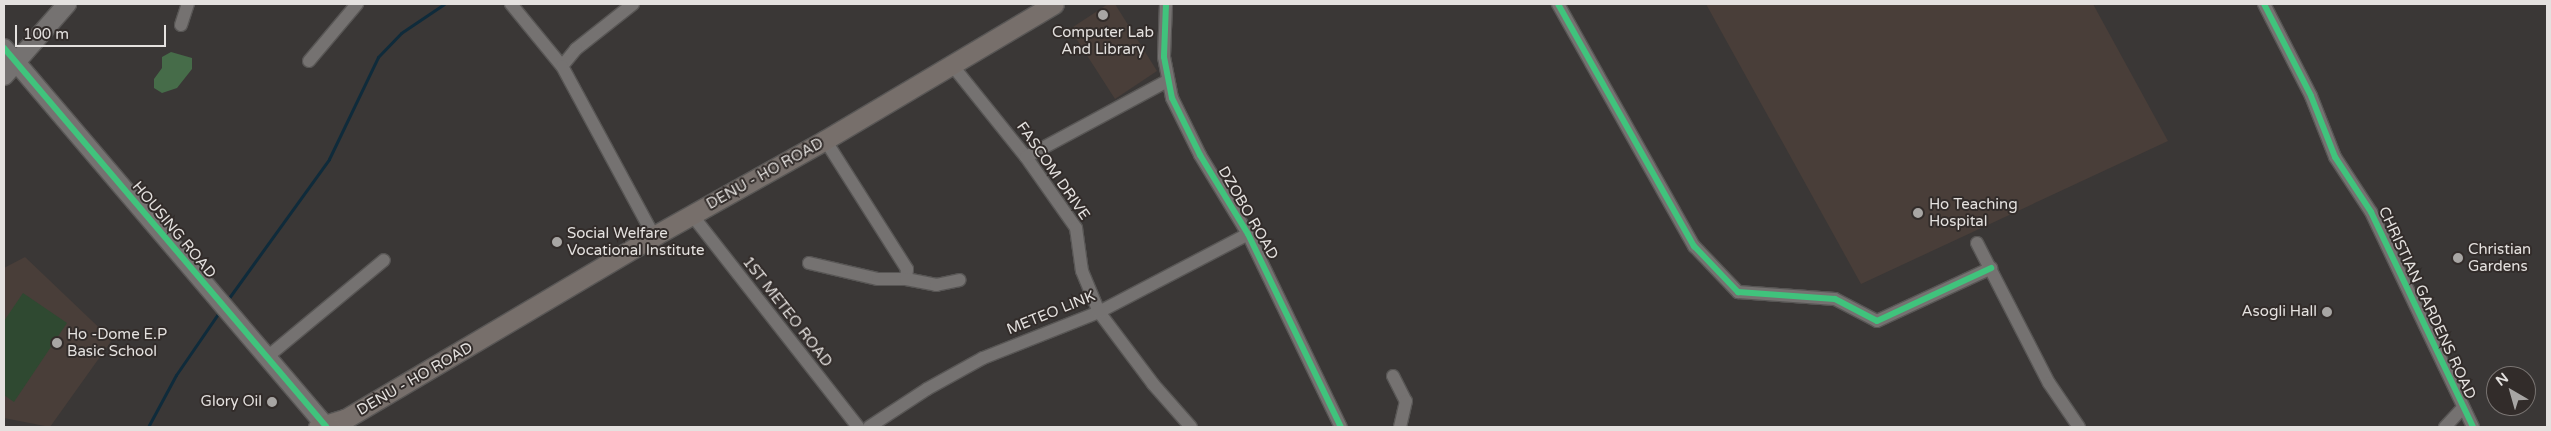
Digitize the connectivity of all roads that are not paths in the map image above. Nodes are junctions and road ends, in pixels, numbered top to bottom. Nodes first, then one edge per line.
1 (67, 4) edge
2 (188, 4) edge
3 (357, 4) edge
4 (511, 4) edge
5 (633, 4) edge
6 (1054, 4) edge
7 (1166, 4) edge
8 (1558, 4) edge
9 (2264, 4) edge
10 (181, 25) dead end
11 (4, 48) edge
12 (309, 61) dead end
13 (16, 62) junction
14 (952, 65) junction
15 (562, 66) junction
16 (4, 76) edge
17 (1167, 81) junction
18 (825, 140) junction
19 (1026, 158) junction
20 (692, 215) junction
21 (1248, 234) junction
22 (654, 236) junction
23 (1977, 243) dead end
24 (384, 260) dead end
25 (809, 263) dead end
26 (1991, 268) junction
27 (906, 280) junction
28 (959, 280) dead end
29 (1099, 312) junction
30 (266, 358) junction
31 (1393, 376) dead end
32 (2463, 408) junction
33 (330, 425) edge
34 (858, 427) edge
35 (870, 427) edge
36 (1191, 427) edge
37 (1341, 427) edge
38 (1400, 427) edge
39 (2079, 427) edge
40 (2446, 427) edge
41 (2473, 427) edge

1 - 13 street
2 - 10 street
3 - 12 street
4 - 15 street
5 - 15 street
6 - 14 main road, DENU - HO ROAD
7 - 17 street, DZOBO ROAD
8 - 26 street
9 - 32 street, CHRISTIAN GARDENS ROAD
11 - 13 street, HOUSING ROAD
13 - 16 street
13 - 30 street, HOUSING ROAD
14 - 18 main road, DENU - HO ROAD
14 - 19 street, FASCOM DRIVE
15 - 22 street
17 - 19 street
17 - 21 street, DZOBO ROAD
18 - 20 main road, DENU - HO ROAD
18 - 27 street
19 - 29 street, FASCOM DRIVE
20 - 22 main road, DENU - HO ROAD
20 - 34 street, 1ST METEO ROAD
21 - 29 street, METEO LINK
21 - 37 street, DZOBO ROAD
22 - 33 main road, DENU - HO ROAD
23 - 26 street
24 - 30 street
25 - 27 street
26 - 39 street
27 - 28 street
29 - 35 street, METEO LINK
29 - 36 street, FASCOM DRIVE
30 - 33 street, HOUSING ROAD
31 - 38 street
32 - 40 street
32 - 41 street, CHRISTIAN GARDENS ROAD

